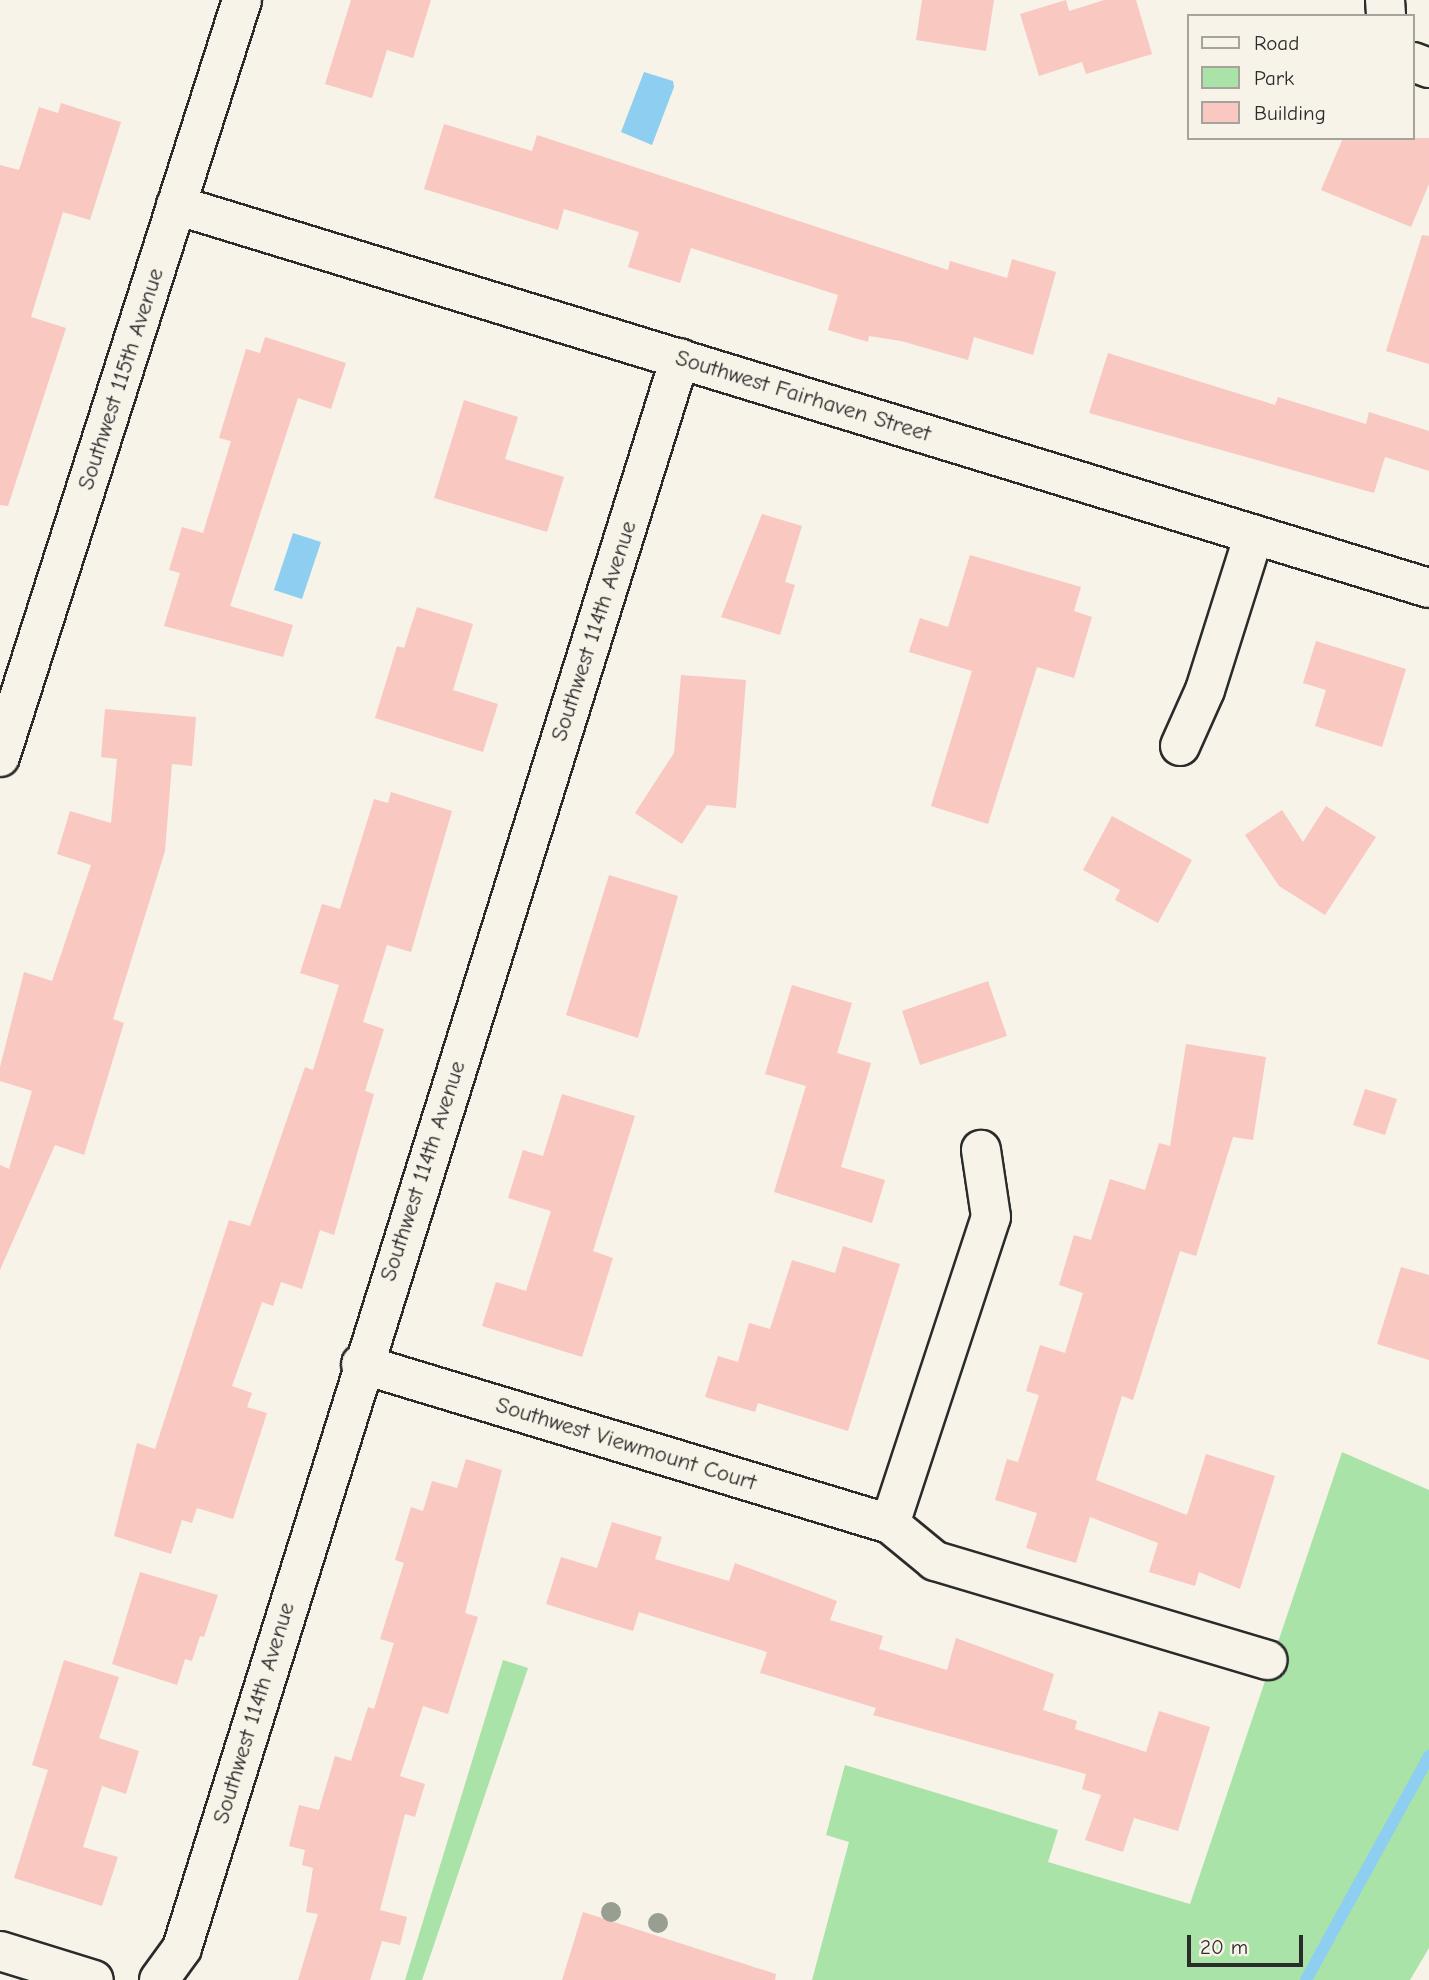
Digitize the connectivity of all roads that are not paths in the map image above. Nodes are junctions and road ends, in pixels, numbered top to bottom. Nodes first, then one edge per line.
1 (242, 0) edge
2 (176, 205) junction
3 (680, 358) junction
4 (1254, 536) junction
5 (1429, 588) edge
6 (1180, 746) dead end
7 (0, 757) edge
8 (981, 1150) dead end
9 (361, 1364) junction
10 (890, 1524) junction
11 (1268, 1660) dead end
12 (0, 1951) edge
13 (94, 1980) edge
14 (159, 1980) edge

1 - 2 street, Southwest 115th Avenue
2 - 3 street, Southwest Fairhaven Street
2 - 7 street, Southwest 115th Avenue
3 - 4 street, Southwest Fairhaven Street
3 - 9 street, Southwest 114th Avenue
4 - 5 street, Southwest Fairhaven Street
4 - 6 street
8 - 10 street
9 - 10 street, Southwest Viewmount Court
9 - 14 street, Southwest 114th Avenue
10 - 11 street, Southwest Viewmount Court
12 - 13 street

